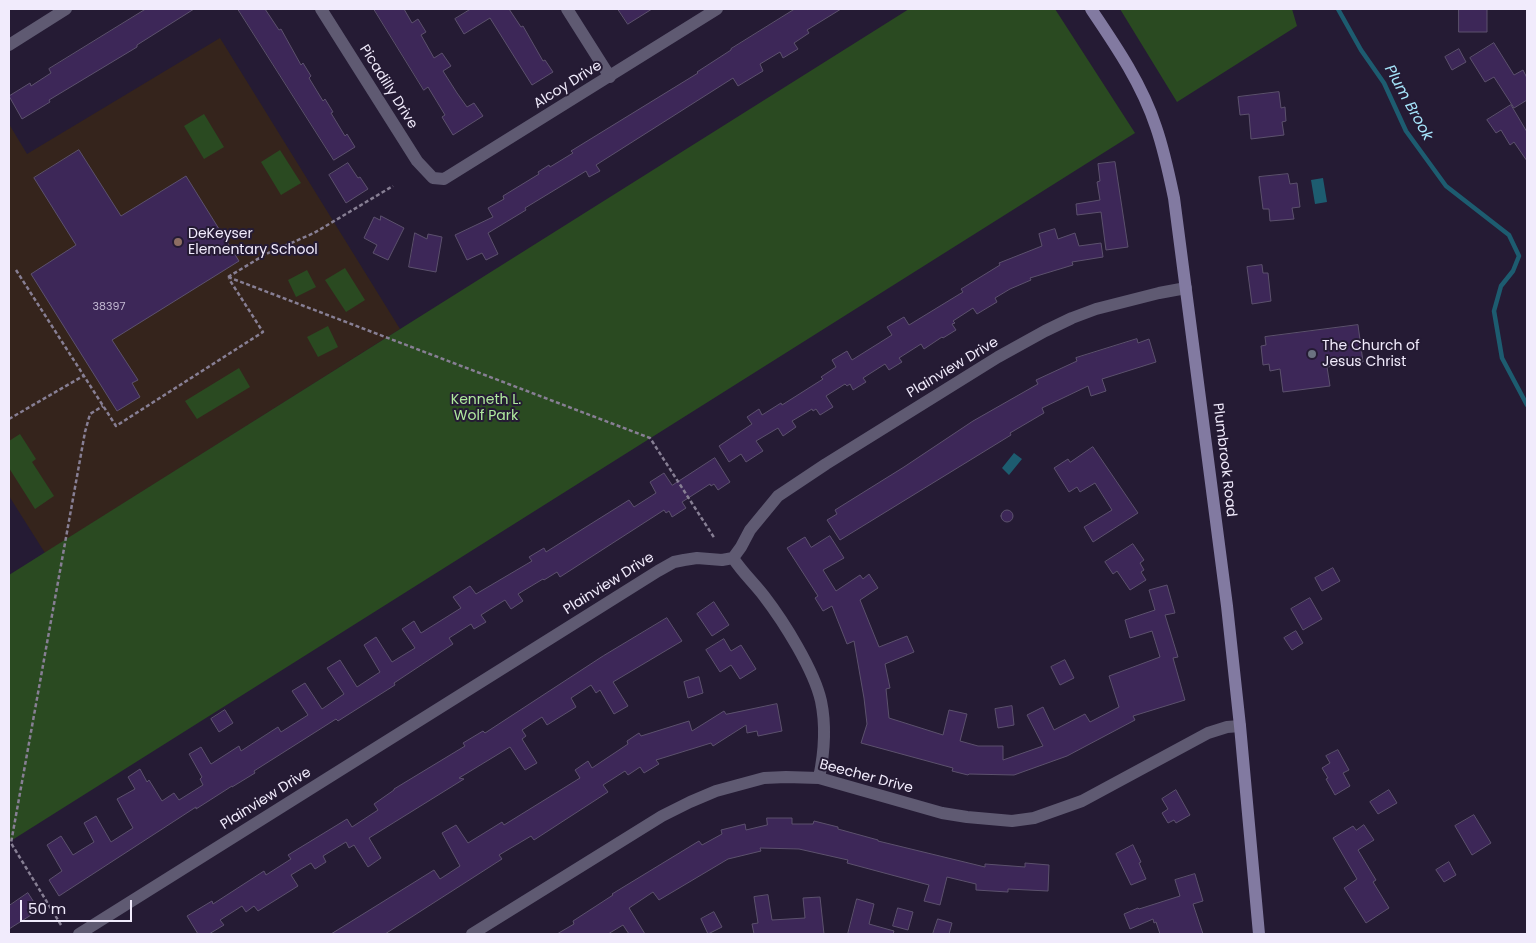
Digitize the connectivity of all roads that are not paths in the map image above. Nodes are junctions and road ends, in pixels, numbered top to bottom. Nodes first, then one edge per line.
1 (66, 9) edge
2 (321, 9) edge
3 (567, 9) edge
4 (717, 9) edge
5 (1091, 9) edge
6 (9, 45) edge
7 (610, 77) junction
8 (433, 178) joint
9 (1186, 288) junction
10 (733, 558) junction
11 (1240, 726) junction
12 (819, 778) junction
13 (79, 934) edge
14 (472, 934) edge
15 (1259, 934) edge

1 - 6 street
2 - 8 street, Picadilly Drive
3 - 7 street
4 - 7 street, Alcoy Drive
5 - 9 street, Plumbrook Road
7 - 8 street, Alcoy Drive
9 - 10 street, Plainview Drive
9 - 11 street, Plumbrook Road
10 - 12 street
10 - 13 street, Plainview Drive
11 - 12 street, Beecher Drive
11 - 15 street, Plumbrook Road
12 - 14 street, Beecher Drive

